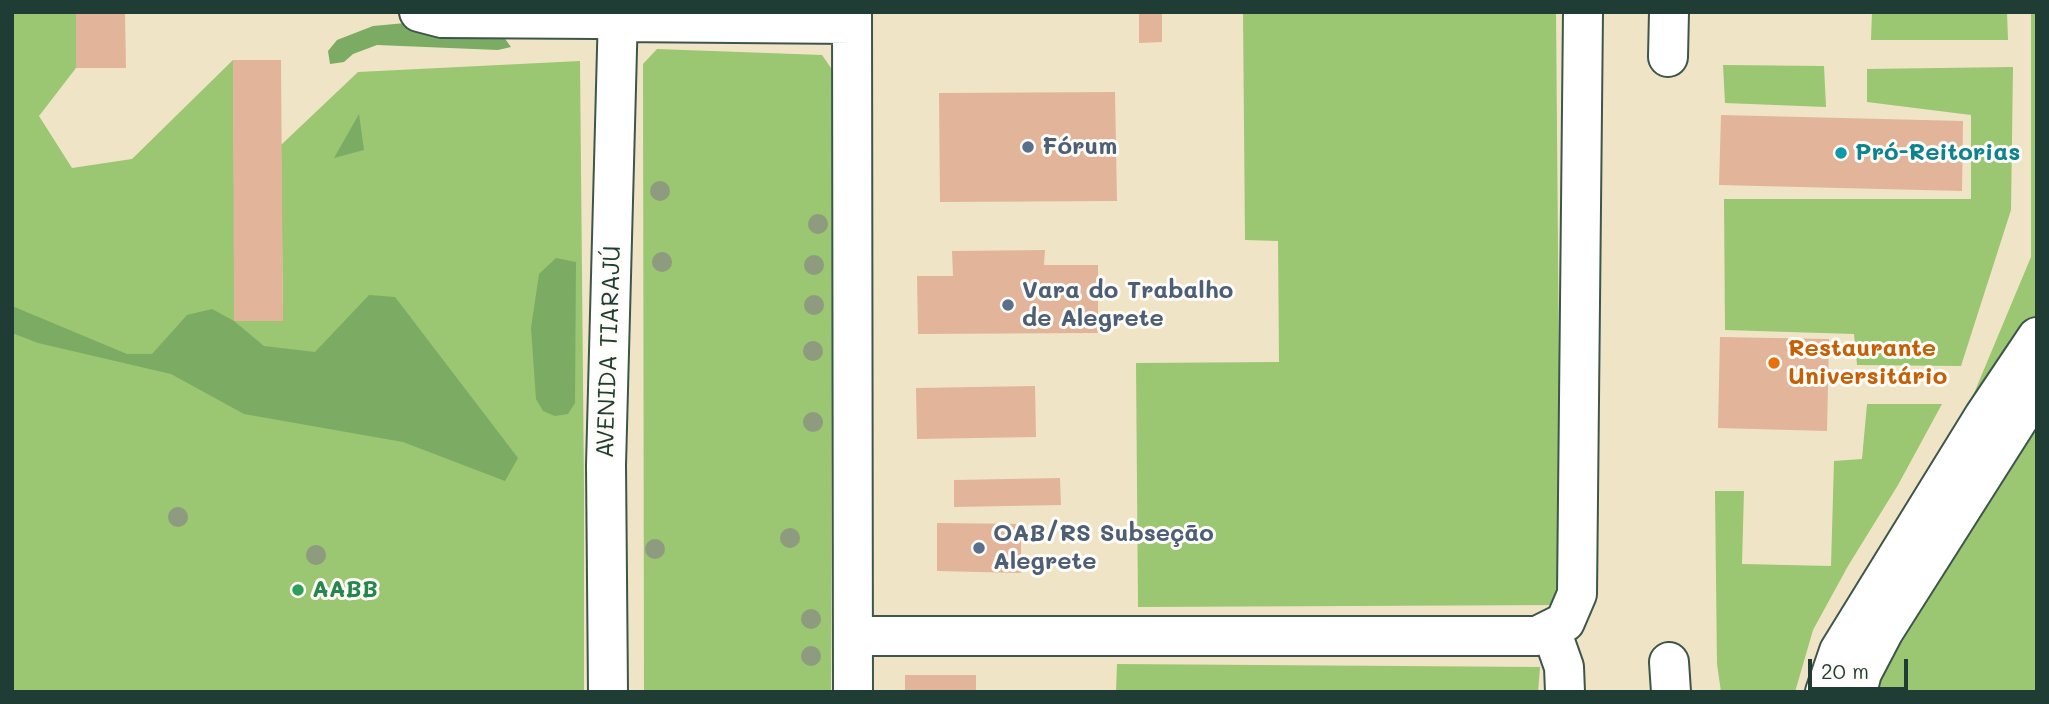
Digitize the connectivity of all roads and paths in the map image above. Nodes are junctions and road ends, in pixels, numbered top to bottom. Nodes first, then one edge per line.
1 (419, 12) edge
2 (1583, 12) edge
3 (1669, 12) edge
4 (618, 17) edge
5 (852, 18) edge
6 (1668, 57) dead end
7 (2037, 337) edge
8 (2037, 390) edge
9 (1551, 630) junction
10 (853, 636) junction
11 (608, 692) edge
12 (853, 692) edge
13 (1565, 692) edge
14 (1825, 692) edge
15 (1857, 692) edge

1 - 4 main road
2 - 9 main road
3 - 6 main road
4 - 5 main road
4 - 11 main road, AVENIDA TIARAJÚ
5 - 10 main road
7 - 14 main road
8 - 15 main road
9 - 10 main road
9 - 13 main road
10 - 12 main road

